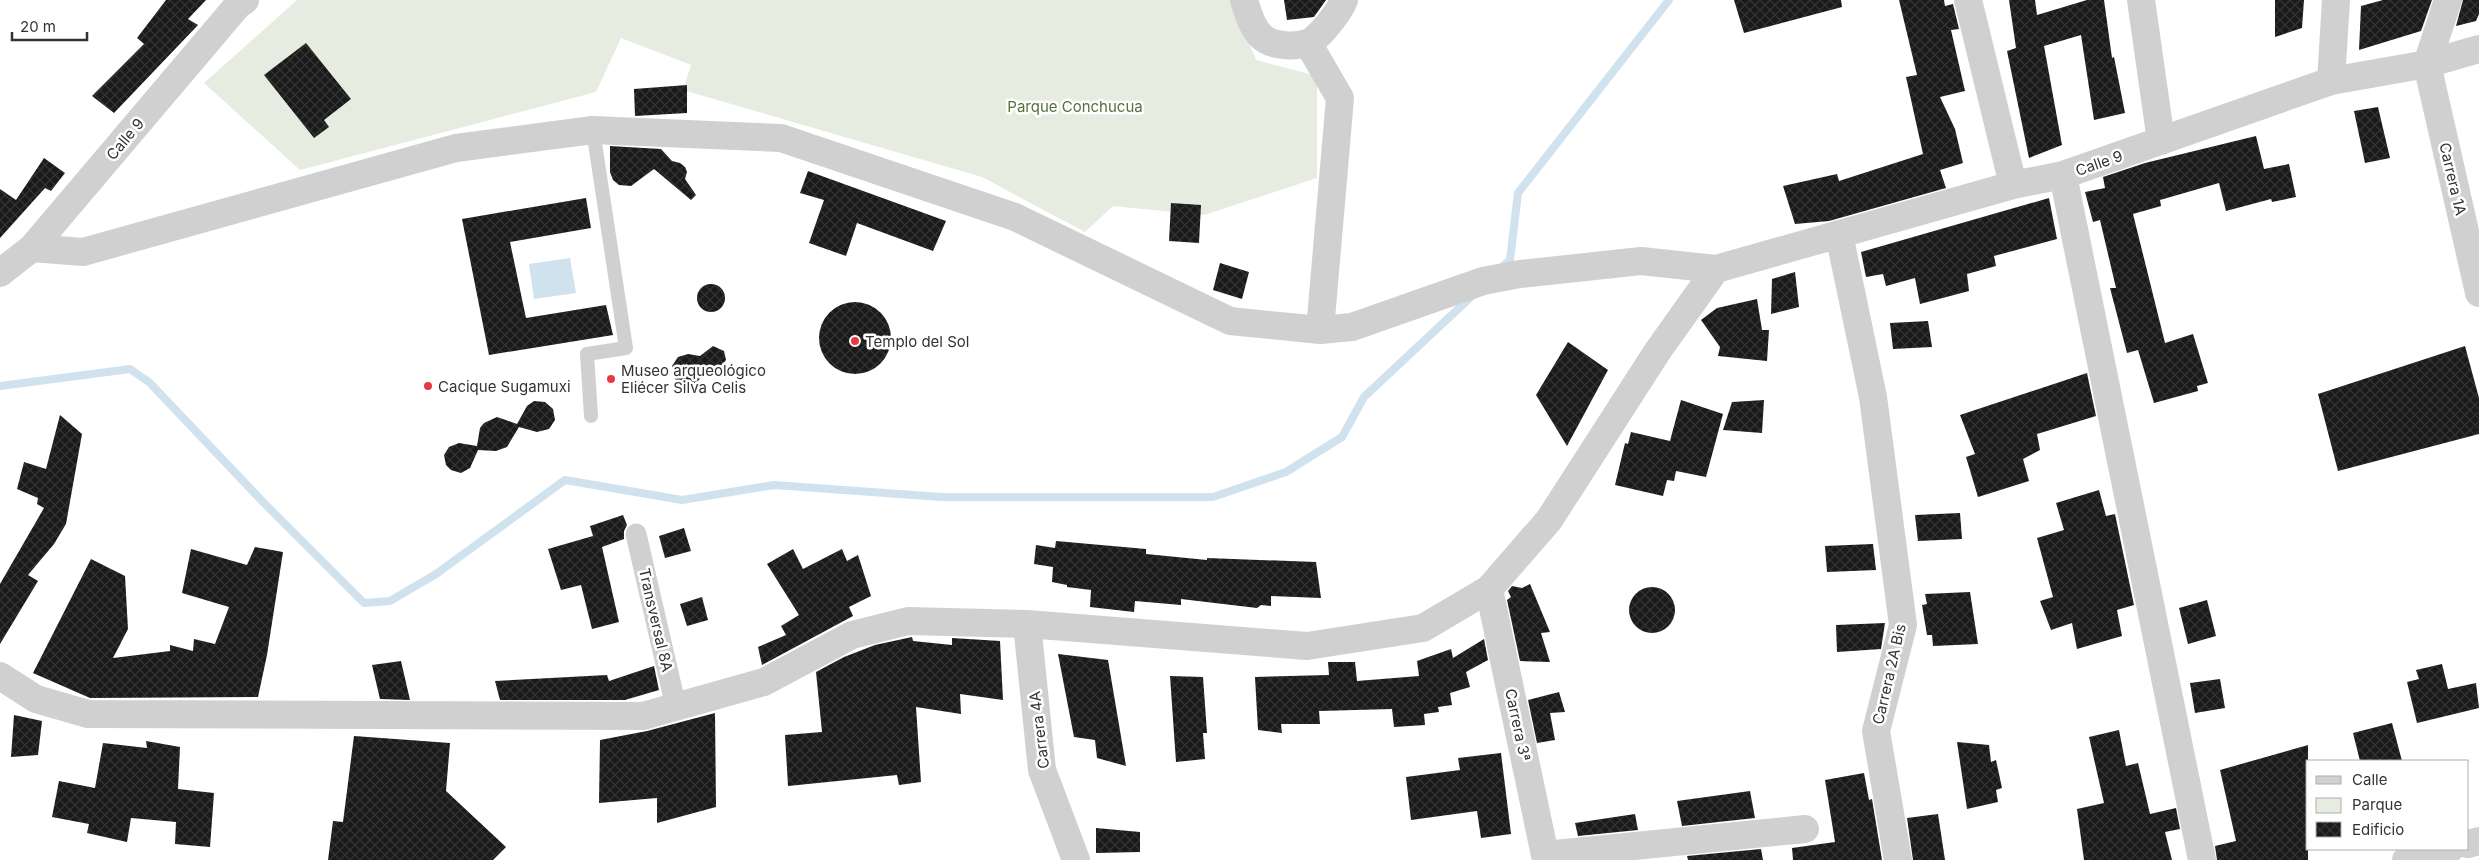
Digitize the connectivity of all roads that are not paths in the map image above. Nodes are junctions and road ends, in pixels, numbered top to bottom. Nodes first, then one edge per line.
1 (245, 0) edge
2 (1244, 0) edge
3 (1344, 0) edge
4 (1968, 0) edge
5 (2141, 0) edge
6 (2336, 0) edge
7 (2448, 0) edge
8 (1308, 43) junction
9 (2479, 49) edge
10 (2427, 64) junction
11 (2331, 80) junction
12 (593, 130) junction
13 (2161, 141) junction
14 (2063, 175) junction
15 (2013, 185) junction
16 (1839, 234) junction
17 (32, 248) junction
18 (1716, 270) junction
19 (0, 273) edge
20 (2479, 294) edge
21 (1320, 330) junction
22 (592, 416) dead end
23 (636, 534) dead end
24 (1489, 589) junction
25 (1027, 624) junction
26 (0, 676) edge
27 (676, 707) junction
28 (1805, 829) dead end
29 (2446, 850) edge
30 (1546, 858) edge
31 (1076, 860) edge
32 (1898, 860) edge
33 (2202, 860) edge
34 (2406, 860) edge

1 - 17 street, Calle 9
2 - 8 street
3 - 8 street
4 - 15 street
5 - 13 street
6 - 11 street
7 - 10 street
8 - 21 street
9 - 10 street, Calle 9
10 - 11 street, Calle 9
10 - 20 street, Carrera 1A
11 - 13 street, Calle 9
12 - 17 street
12 - 21 street
12 - 22 lane
13 - 14 street, Calle 9
14 - 15 street, Calle 9
14 - 33 street
15 - 16 street, Calle 9
16 - 18 street, Calle 9
16 - 32 street, Carrera 2A Bis
17 - 19 street, Calle 9
18 - 21 street
18 - 24 street
23 - 27 street, Transversal 8A
24 - 25 street
24 - 30 street, Carrera 3ª
25 - 27 street
25 - 31 street, Carrera 4A
26 - 27 street
28 - 30 street
29 - 34 street

